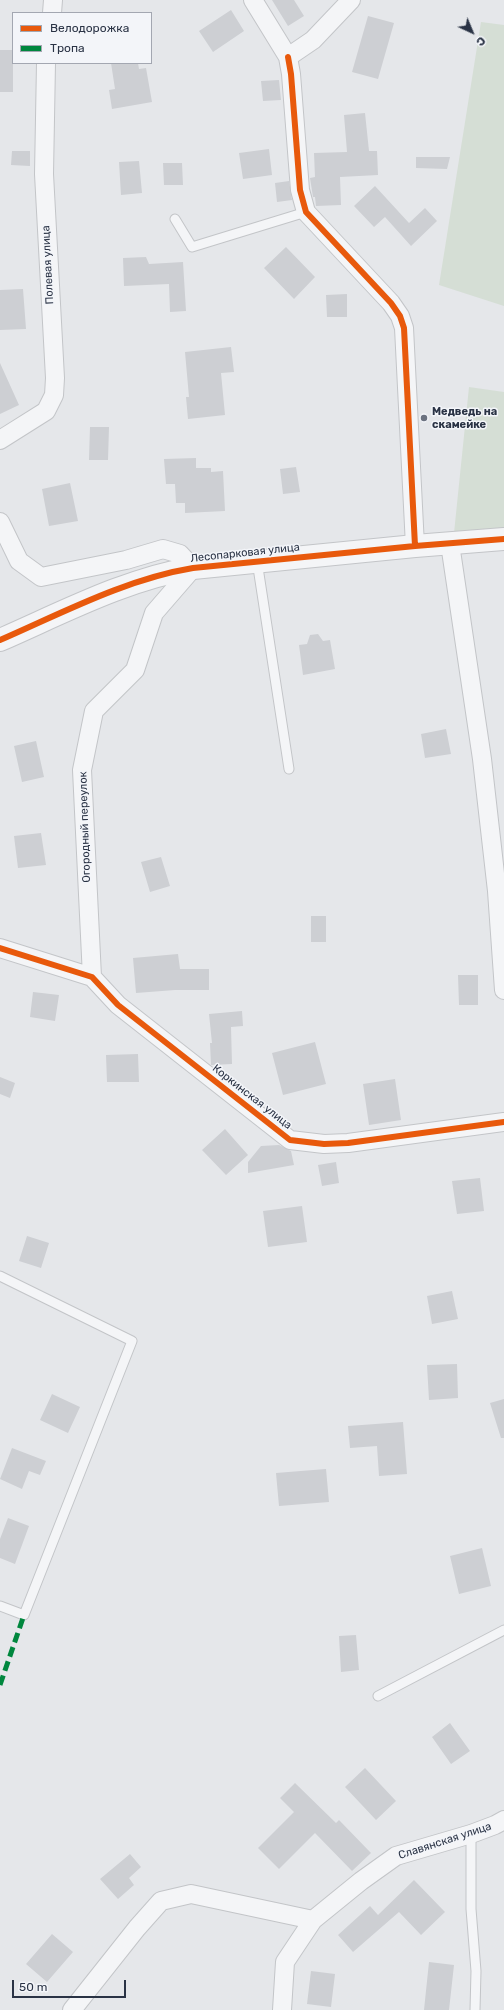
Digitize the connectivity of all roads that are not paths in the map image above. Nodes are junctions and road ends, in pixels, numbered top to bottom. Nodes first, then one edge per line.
1 (53, 0) edge
2 (253, 0) edge
3 (351, 0) edge
4 (52, 12) edge
5 (288, 57) junction
6 (46, 64) edge
7 (306, 212) junction
8 (175, 219) dead end
9 (0, 440) edge
10 (0, 522) edge
11 (504, 539) edge
12 (450, 544) junction
13 (415, 546) junction
14 (257, 562) junction
15 (193, 568) junction
16 (0, 640) edge
17 (289, 769) dead end
18 (0, 948) edge
19 (92, 977) junction
20 (504, 990) edge
21 (504, 1122) edge
22 (0, 1276) edge
23 (0, 1606) edge
24 (504, 1630) edge
25 (378, 1696) dead end
26 (504, 1820) edge
27 (471, 1834) junction
28 (313, 1920) junction
29 (72, 2010) edge
30 (282, 2010) edge
31 (475, 2010) edge

1 - 4 street
2 - 5 street
3 - 5 street
5 - 7 street
6 - 9 street, Полевая улица
7 - 8 lane
7 - 13 street
10 - 15 street
11 - 12 street, Лесопарковая улица
12 - 13 street, Лесопарковая улица
12 - 20 street
13 - 14 street, Лесопарковая улица
14 - 15 street, Лесопарковая улица
14 - 17 lane
15 - 16 street, Лесопарковая улица
15 - 19 street, Огородный переулок
18 - 19 street
19 - 21 street, Коркинская улица
22 - 23 lane
24 - 25 lane
26 - 27 street, Славянская улица
27 - 28 street, Славянская улица
27 - 31 lane
28 - 29 street
28 - 30 street, Славянская улица

